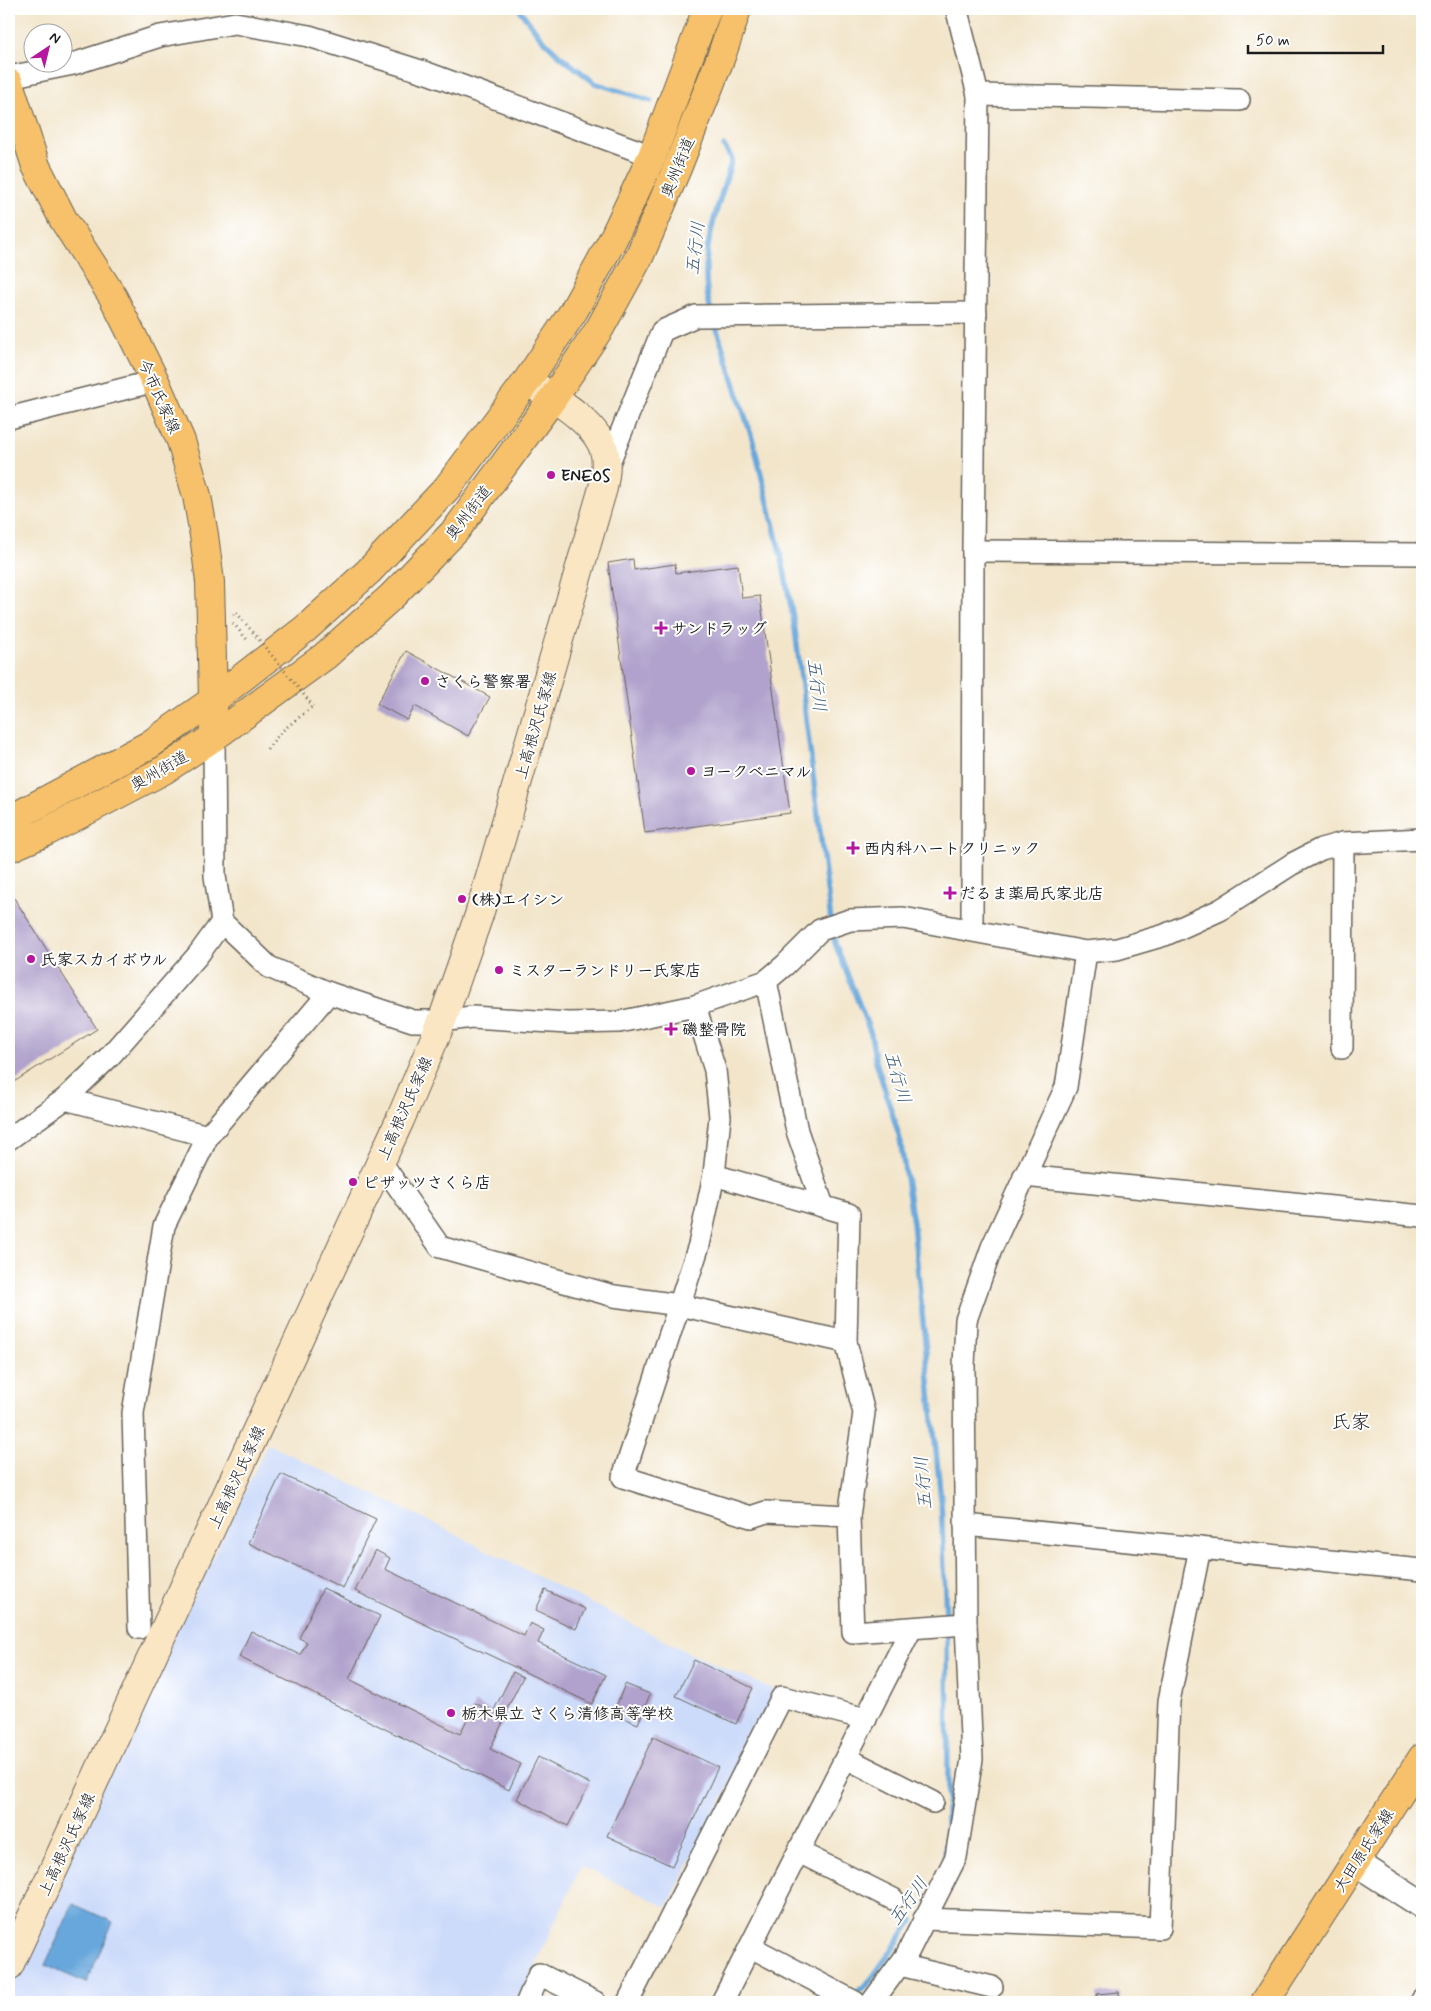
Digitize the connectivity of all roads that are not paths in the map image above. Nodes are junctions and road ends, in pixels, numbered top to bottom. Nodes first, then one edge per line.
1 (706, 9) edge
2 (737, 9) edge
3 (958, 9) edge
4 (9, 77) edge
5 (9, 83) edge
6 (978, 95) junction
7 (1239, 100) dead end
8 (652, 156) junction
9 (976, 313) junction
10 (154, 381) junction
11 (527, 382) junction
12 (553, 398) junction
13 (9, 418) edge
14 (606, 470) junction
15 (973, 551) junction
16 (1422, 554) edge
17 (212, 701) junction
18 (214, 737) junction
19 (9, 820) edge
20 (1422, 839) edge
21 (1343, 843) junction
22 (9, 848) edge
23 (222, 922) junction
24 (972, 930) junction
25 (1086, 952) junction
26 (766, 981) junction
27 (329, 994) junction
28 (695, 1006) junction
29 (442, 1021) junction
30 (1342, 1048) dead end
31 (65, 1099) junction
32 (208, 1136) junction
33 (9, 1139) edge
34 (380, 1162) junction
35 (714, 1175) junction
36 (1024, 1176) junction
37 (823, 1206) junction
38 (1422, 1216) edge
39 (679, 1305) junction
40 (846, 1342) junction
41 (849, 1516) junction
42 (965, 1525) junction
43 (1200, 1548) junction
44 (1422, 1570) edge
45 (966, 1624) junction
46 (139, 1628) dead end
47 (911, 1629) junction
48 (866, 1719) junction
49 (846, 1758) junction
50 (1422, 1758) edge
51 (932, 1802) dead end
52 (799, 1852) junction
53 (1354, 1862) junction
54 (893, 1899) dead end
55 (1422, 1905) edge
56 (924, 1919) junction
57 (751, 1947) junction
58 (900, 1964) junction
59 (9, 1966) edge
60 (992, 1987) dead end
61 (527, 2002) edge
62 (595, 2002) edge
63 (628, 2002) edge
64 (722, 2002) edge
65 (855, 2002) edge
66 (872, 2002) edge
67 (1265, 2002) edge

1 - 8 main road, 奥州街道
2 - 12 main road, 奥州街道
3 - 6 street
4 - 8 street
5 - 10 main road, 今市氏家線
6 - 7 street
6 - 9 street
8 - 11 main road, 奥州街道
9 - 14 street
9 - 15 street
10 - 13 street
10 - 17 main road, 今市氏家線
11 - 12 main road, 上高根沢氏家線
11 - 17 main road, 奥州街道
12 - 14 main road, 上高根沢氏家線
12 - 18 main road, 奥州街道
14 - 29 main road, 上高根沢氏家線
15 - 16 street
15 - 24 street
17 - 18 main road, 今市氏家線
17 - 19 main road, 奥州街道
18 - 22 main road, 奥州街道
18 - 23 street
20 - 21 street
21 - 25 street
21 - 30 street
23 - 27 street
23 - 31 street
24 - 25 street
24 - 26 street
25 - 36 street
26 - 28 street
26 - 37 street
27 - 29 street
27 - 32 street
28 - 29 street
28 - 35 street
29 - 34 main road, 上高根沢氏家線
31 - 32 street
31 - 33 street
32 - 46 street
34 - 39 street
34 - 59 main road, 上高根沢氏家線
35 - 37 street
35 - 39 street
36 - 38 street
36 - 42 street
37 - 40 street
39 - 40 street
39 - 41 street
40 - 41 street
41 - 47 street
42 - 43 street
42 - 45 street
43 - 44 street
43 - 56 street
45 - 47 street
45 - 56 street
47 - 48 street
48 - 49 street
48 - 63 street
49 - 51 street
49 - 52 street
50 - 53 main road, 大田原氏家線
52 - 54 street
52 - 57 street
53 - 55 street
53 - 67 main road, 大田原氏家線
56 - 58 street
57 - 64 street
57 - 65 street
58 - 60 street
58 - 66 street
61 - 62 street

